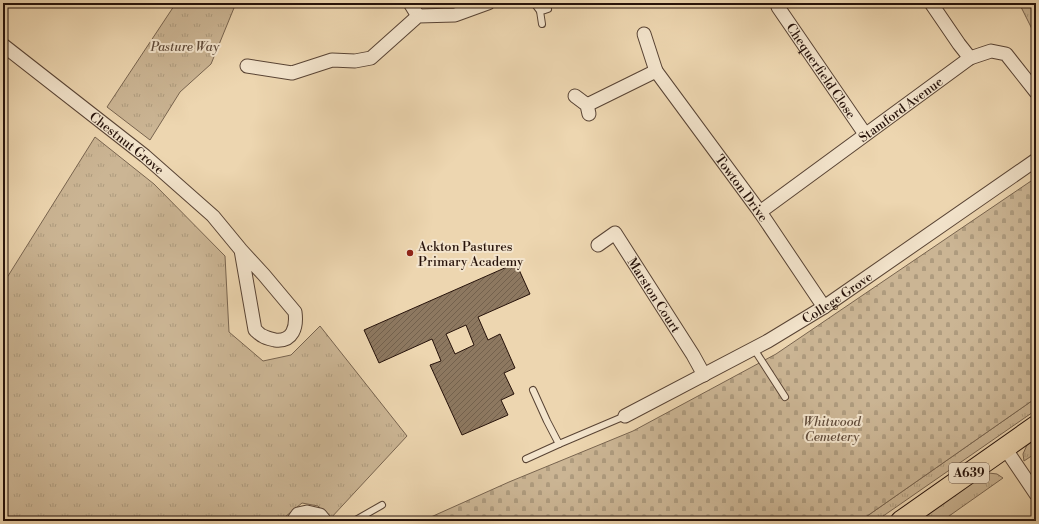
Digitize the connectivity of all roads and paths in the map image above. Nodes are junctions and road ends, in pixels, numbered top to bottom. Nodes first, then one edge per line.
1 (410, 3) edge
2 (488, 3) edge
3 (534, 3) edge
4 (931, 3) edge
5 (776, 6) edge
6 (548, 9) dead end
7 (540, 10) junction
8 (418, 16) junction
9 (542, 24) dead end
10 (644, 34) dead end
11 (3, 45) edge
12 (970, 58) junction
13 (247, 66) dead end
14 (656, 71) junction
15 (1036, 92) edge
16 (575, 96) dead end
17 (865, 134) junction
18 (1036, 160) edge
19 (760, 212) junction
20 (598, 245) dead end
21 (241, 250) junction
22 (824, 307) junction
23 (754, 349) junction
24 (704, 375) junction
25 (533, 390) dead end
26 (785, 397) dead end
27 (625, 416) joint
28 (1036, 426) edge
29 (559, 444) junction
30 (1005, 448) junction
31 (526, 459) dead end
32 (1036, 494) edge
33 (382, 506) dead end
34 (293, 521) edge
35 (325, 521) edge
36 (354, 521) edge
37 (901, 521) edge

1 - 8 street
2 - 8 street
3 - 7 lane
4 - 12 street
5 - 17 street, Chequerfield Close
6 - 7 lane
7 - 9 lane
8 - 13 street
10 - 14 street, Towton Drive
11 - 21 street, Chestnut Grove
12 - 15 street, Stamford Avenue
12 - 17 street, Stamford Avenue
14 - 16 street
14 - 19 street, Towton Drive
17 - 19 street, Stamford Avenue
18 - 22 street, College Grove
19 - 22 street, Towton Drive
20 - 24 street, Marston Court
21 - 21 street, Chestnut Grove
22 - 23 street, College Grove
23 - 24 street, College Grove
23 - 26 lane
24 - 27 street, College Grove
25 - 29 lane
27 - 29 lane
28 - 30 main road, A639
29 - 31 lane
30 - 32 street
30 - 37 main road, A639
33 - 36 lane
34 - 35 street

